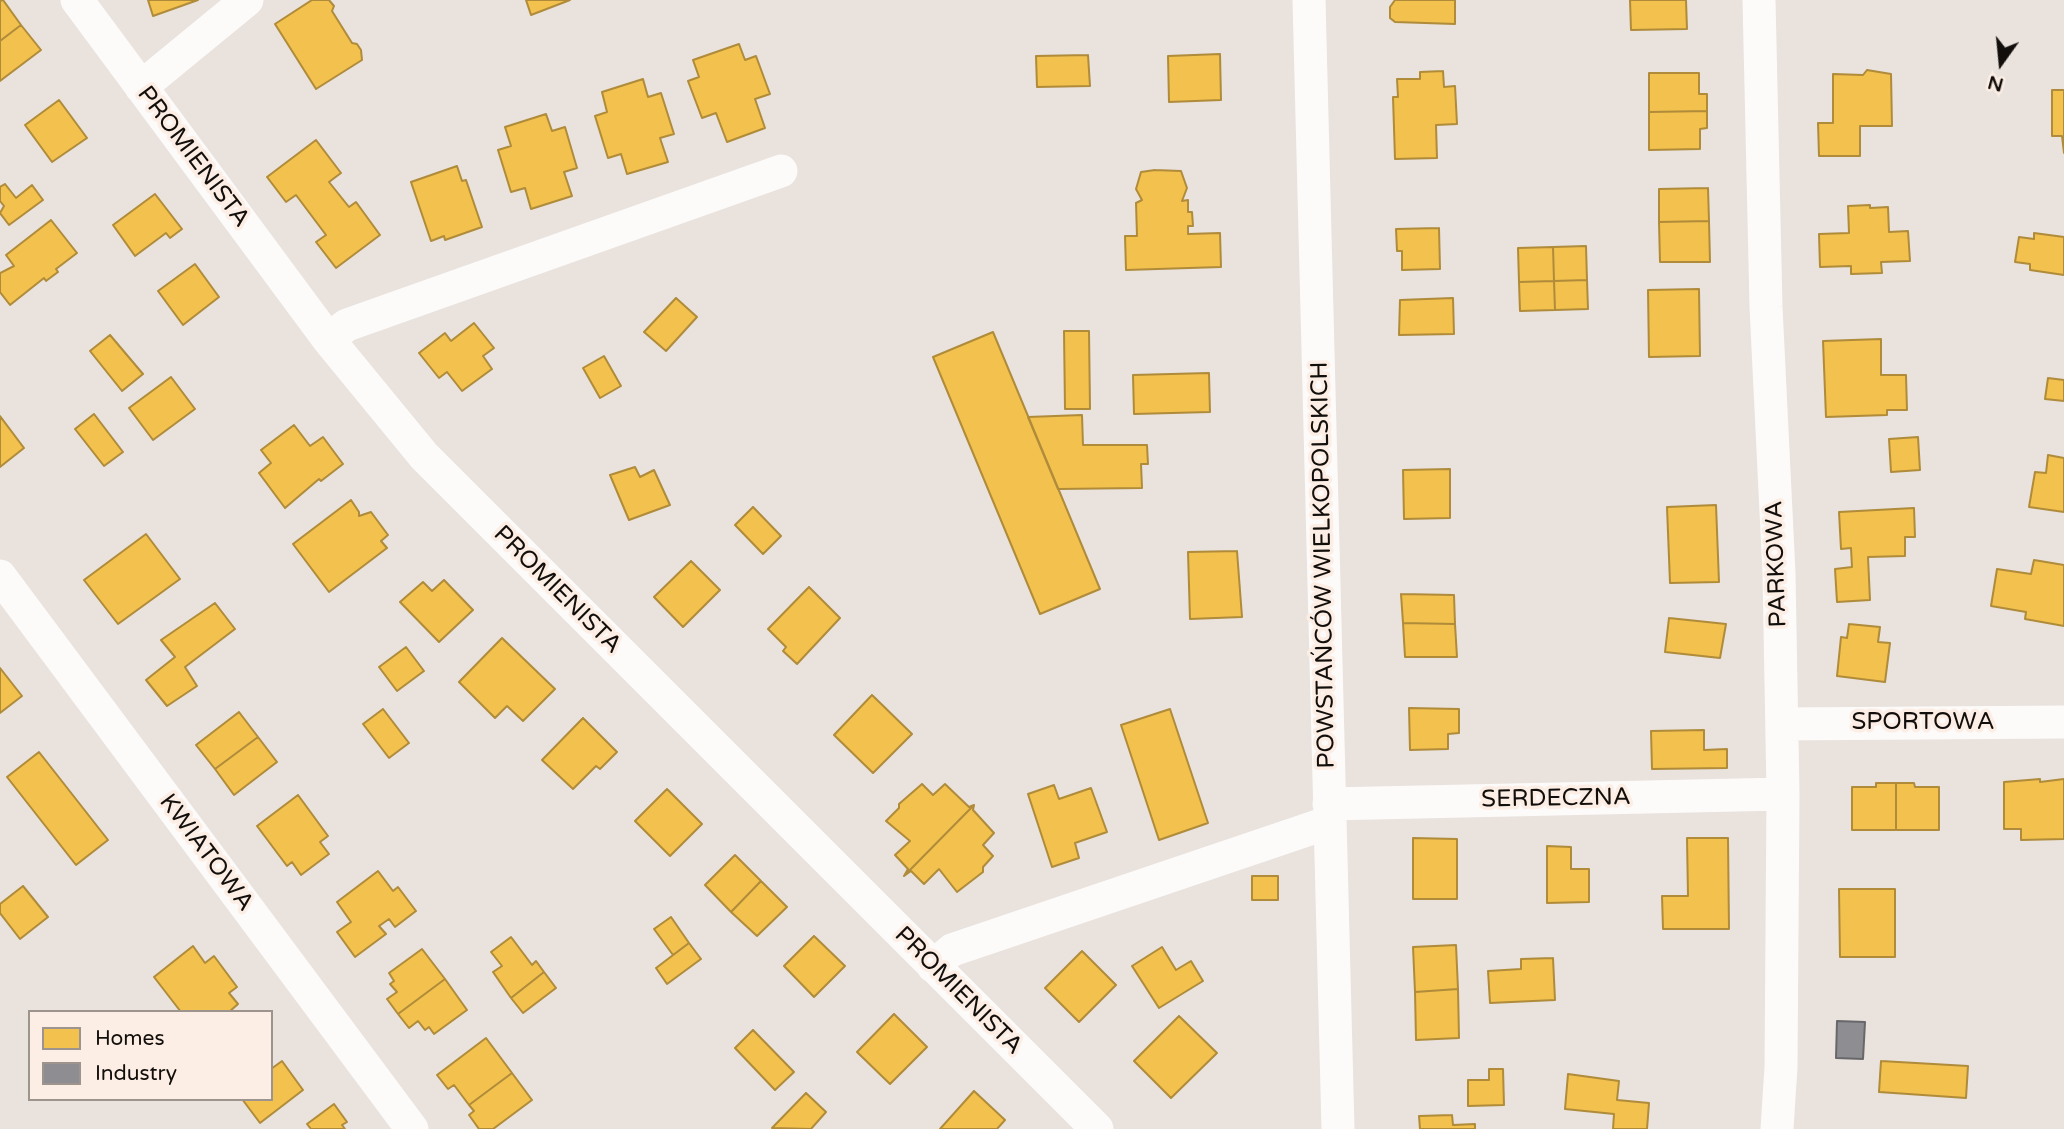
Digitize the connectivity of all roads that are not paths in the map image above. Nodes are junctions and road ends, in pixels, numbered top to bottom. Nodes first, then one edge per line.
1 (77, 0) edge
2 (247, 0) edge
3 (1309, 0) edge
4 (1759, 0) edge
5 (141, 87) junction
6 (781, 171) dead end
7 (328, 339) junction
8 (0, 576) edge
9 (2064, 722) edge
10 (1782, 724) junction
11 (1783, 794) junction
12 (1329, 813) junction
13 (933, 966) junction
14 (412, 1129) edge
15 (1097, 1129) edge
16 (1338, 1129) edge
17 (1777, 1129) edge

1 - 5 street, PROMIENISTA
2 - 5 street
3 - 12 street, POWSTAŃCÓW WIELKOPOLSKICH
4 - 10 street, PARKOWA
5 - 7 street, PROMIENISTA
6 - 7 street
7 - 13 street, PROMIENISTA
8 - 14 street, KWIATOWA
9 - 10 street, SPORTOWA
10 - 11 street, PARKOWA
11 - 12 street, SERDECZNA
11 - 17 street, PARKOWA
12 - 13 street, SERDECZNA
12 - 16 street, POWSTAŃCÓW WIELKOPOLSKICH
13 - 15 street, PROMIENISTA

